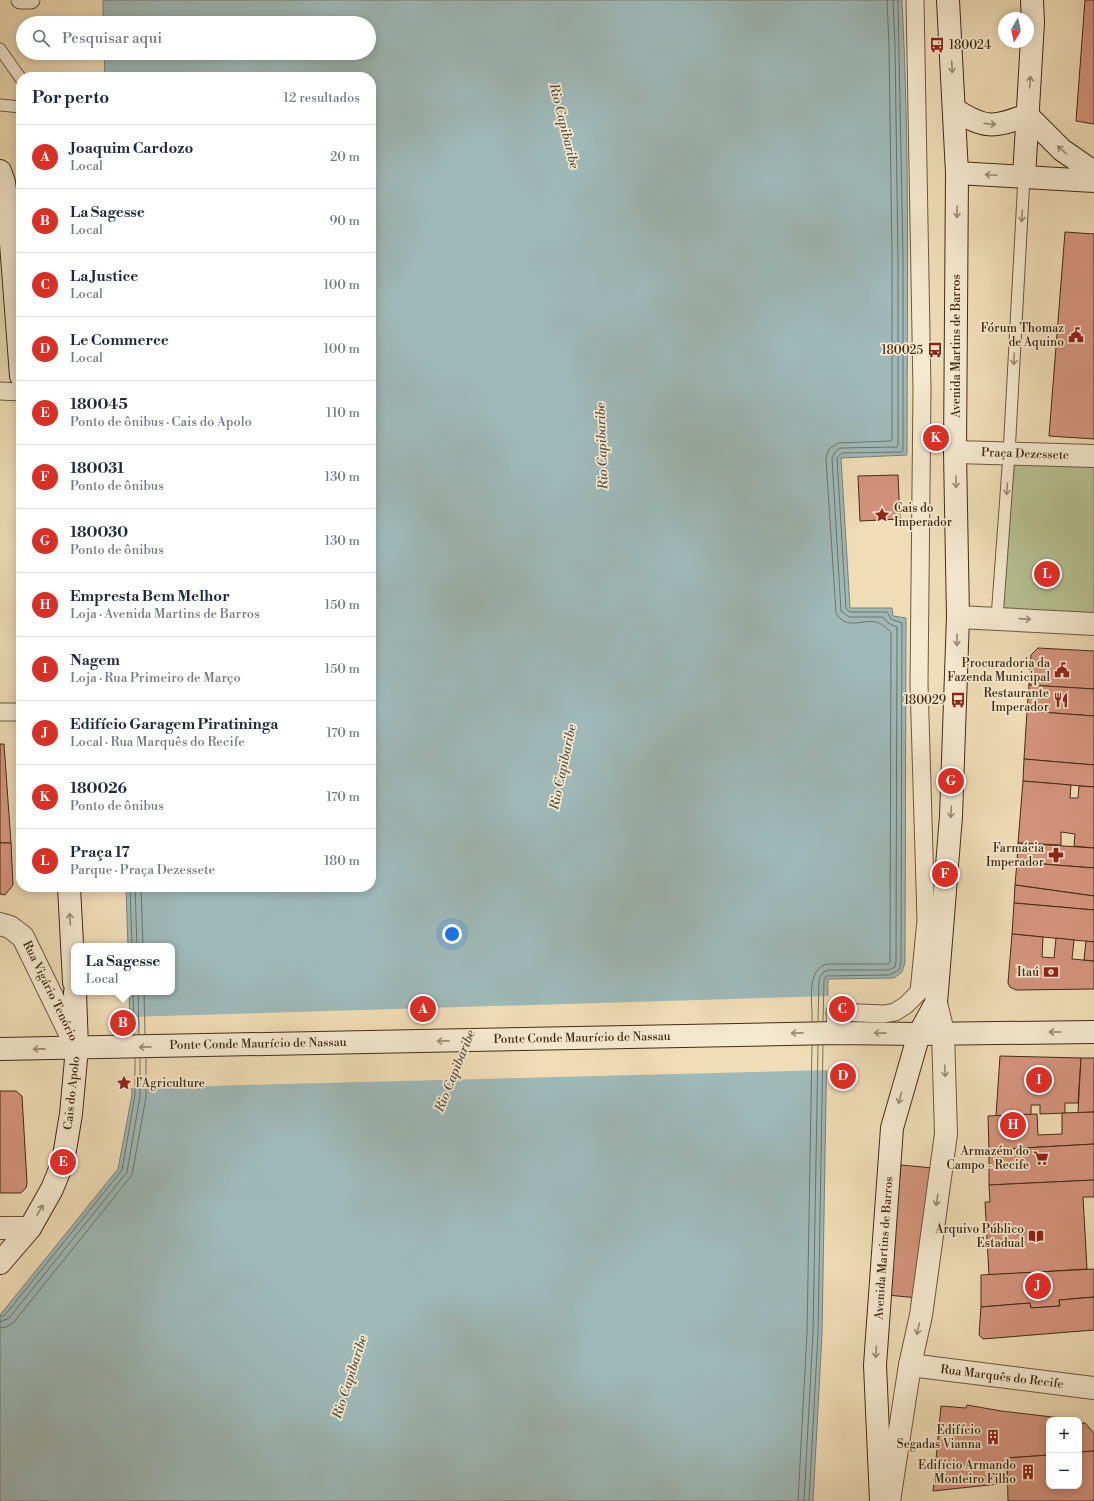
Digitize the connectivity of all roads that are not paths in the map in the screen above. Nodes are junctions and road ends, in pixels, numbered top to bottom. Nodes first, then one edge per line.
1 (20, 0) edge
2 (31, 0) edge
3 (915, 0) edge
4 (948, 0) edge
5 (1032, 0) edge
6 (0, 49) edge
7 (16, 72) edge
8 (0, 105) edge
9 (16, 107) edge
10 (954, 110) junction
11 (1027, 115) junction
12 (0, 170) edge
13 (1094, 172) edge
14 (957, 174) junction
15 (1024, 177) junction
16 (1094, 181) edge
17 (16, 310) edge
18 (0, 391) edge
19 (16, 392) edge
20 (955, 452) junction
21 (1009, 454) junction
22 (1094, 456) edge
23 (958, 617) junction
24 (997, 618) junction
25 (1094, 624) edge
26 (0, 712) edge
27 (16, 712) edge
28 (69, 892) edge
29 (0, 924) edge
30 (72, 943) edge
31 (74, 995) edge
32 (936, 1003) junction
33 (943, 1032) junction
34 (1094, 1032) edge
35 (836, 1033) junction
36 (919, 1034) junction
37 (77, 1048) junction
38 (0, 1049) edge
39 (0, 1228) edge
40 (30, 1228) junction
41 (0, 1263) edge
42 (910, 1365) junction
43 (1094, 1388) edge
44 (880, 1501) edge
45 (889, 1501) edge

1 - 2 street
3 - 35 street
4 -> 10 main road, Avenida Martins de Barros
11 -> 5 main road
6 - 7 lane
8 - 9 lane
10 -> 11 main road
10 - 14 main road, Avenida Martins de Barros
13 -> 11 main road
11 - 15 main road
12 - 17 main road
15 -> 14 main road
14 -> 20 main road, Avenida Martins de Barros
15 - 16 main road
15 -> 21 lane
18 - 19 street
20 - 21 main road, Praça Dezessete
20 -> 23 main road, Avenida Martins de Barros
21 - 22 main road, Praça Dezessete
21 -> 24 lane
23 - 24 main road
23 -> 32 main road, Avenida Martins de Barros
24 -> 25 main road
26 - 27 street
30 -> 28 main road
29 - 37 main road, Rua Vigário Tenório
31 - 37 main road, Cais do Apolo
32 - 33 main road, Avenida Martins de Barros
32 - 36 main road, Avenida Martins de Barros
34 -> 33 main road, Ponte Conde Maurício de Nassau
33 - 36 main road, Ponte Conde Maurício de Nassau
33 -> 42 main road, Avenida Martins de Barros
36 -> 35 main road, Ponte Conde Maurício de Nassau
35 -> 37 main road, Ponte Conde Maurício de Nassau
36 -> 44 main road, Avenida Martins de Barros
37 -> 38 main road, Ponte Conde Maurício de Nassau
40 -> 37 main road, Cais do Apolo
39 - 40 main road
40 - 41 main road, Cais do Apolo
42 - 43 main road, Rua Marquês do Recife
42 - 45 main road, Avenida Martins de Barros

